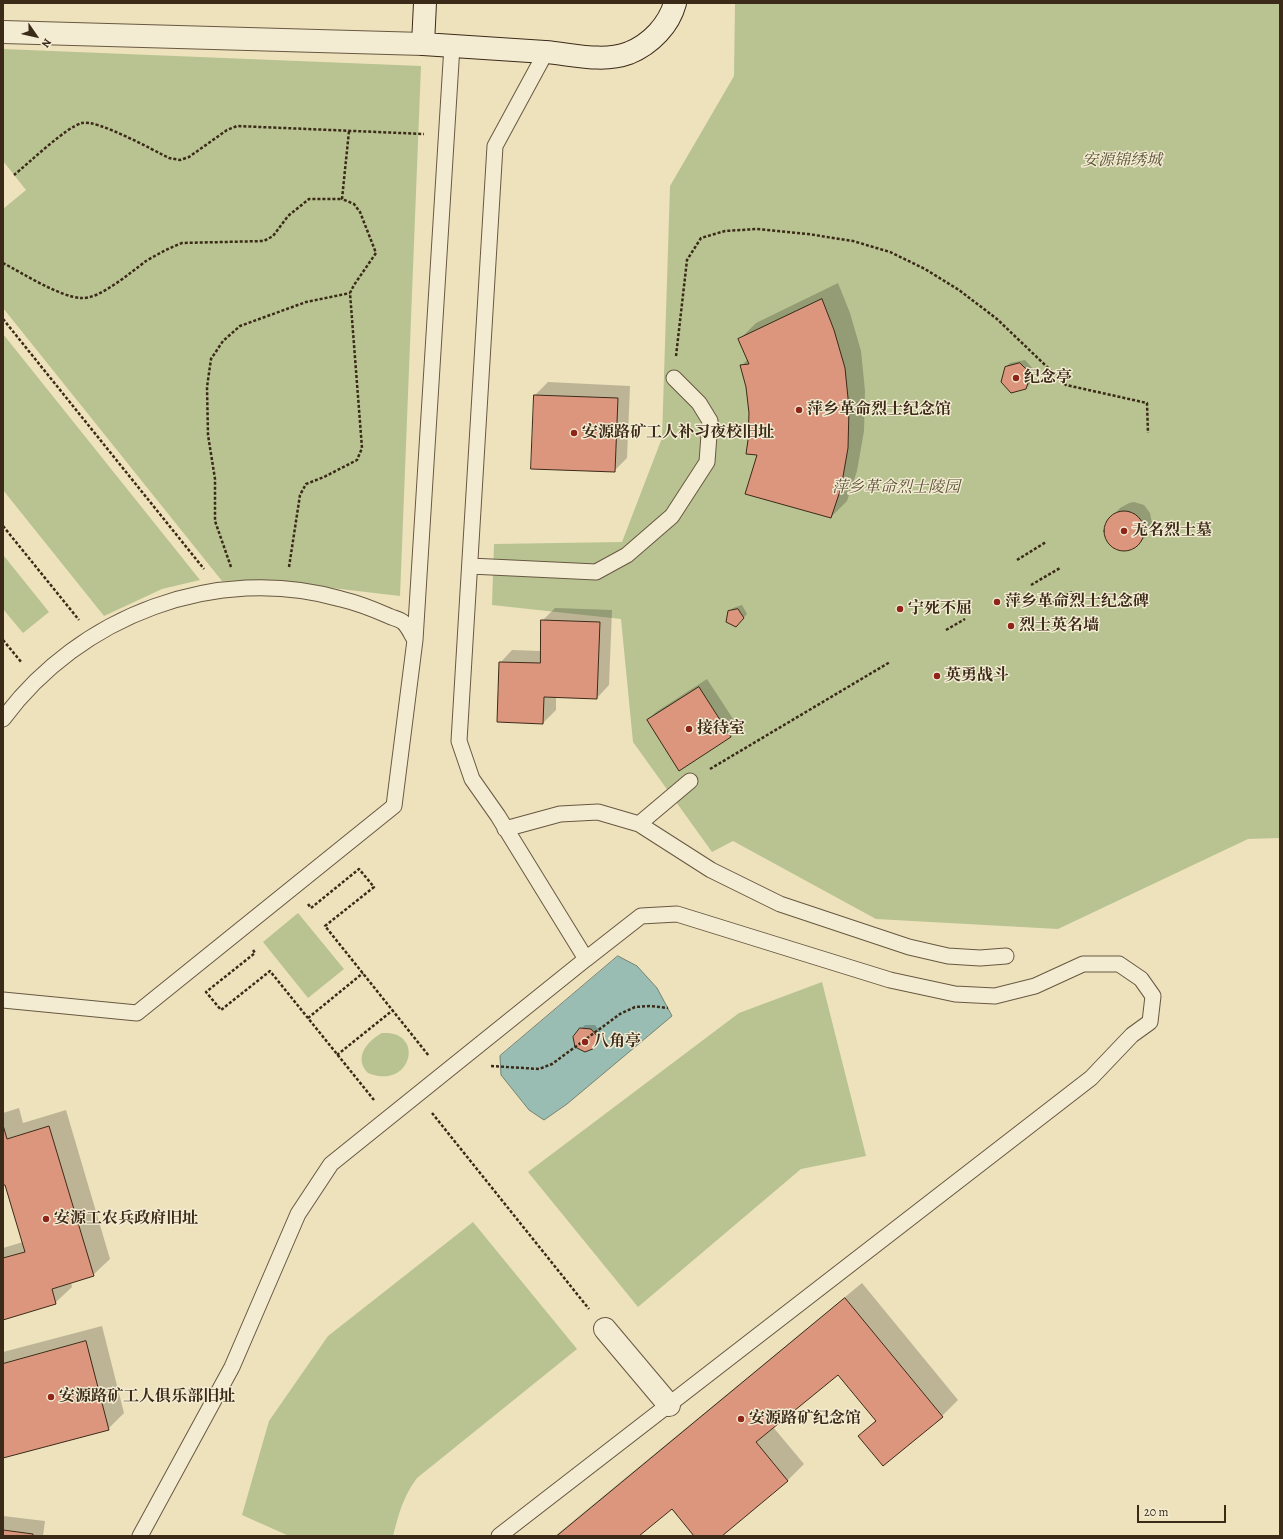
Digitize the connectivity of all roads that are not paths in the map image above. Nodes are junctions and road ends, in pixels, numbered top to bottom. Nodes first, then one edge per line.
1 (425, 3) edge
2 (675, 3) edge
3 (3, 32) edge
4 (423, 44) junction
5 (452, 46) junction
6 (546, 52) junction
7 (674, 378) road end
8 (470, 566) junction
9 (415, 640) junction
10 (3, 719) edge
11 (690, 781) road end
12 (639, 824) junction
13 (505, 829) junction
14 (1006, 956) dead end
15 (586, 959) junction
16 (3, 1000) edge
17 (605, 1329) road end
18 (669, 1405) junction
19 (140, 1536) edge
20 (499, 1536) edge

1 - 4 street
2 - 6 street
3 - 4 street
4 - 5 street
5 - 6 street
5 - 9 lane
6 - 8 lane
7 - 8 lane
8 - 13 lane
9 - 10 lane
9 - 16 lane
11 - 12 lane
12 - 13 lane
12 - 14 lane
13 - 15 lane
15 - 18 lane
15 - 19 lane
17 - 18 street
18 - 20 lane

